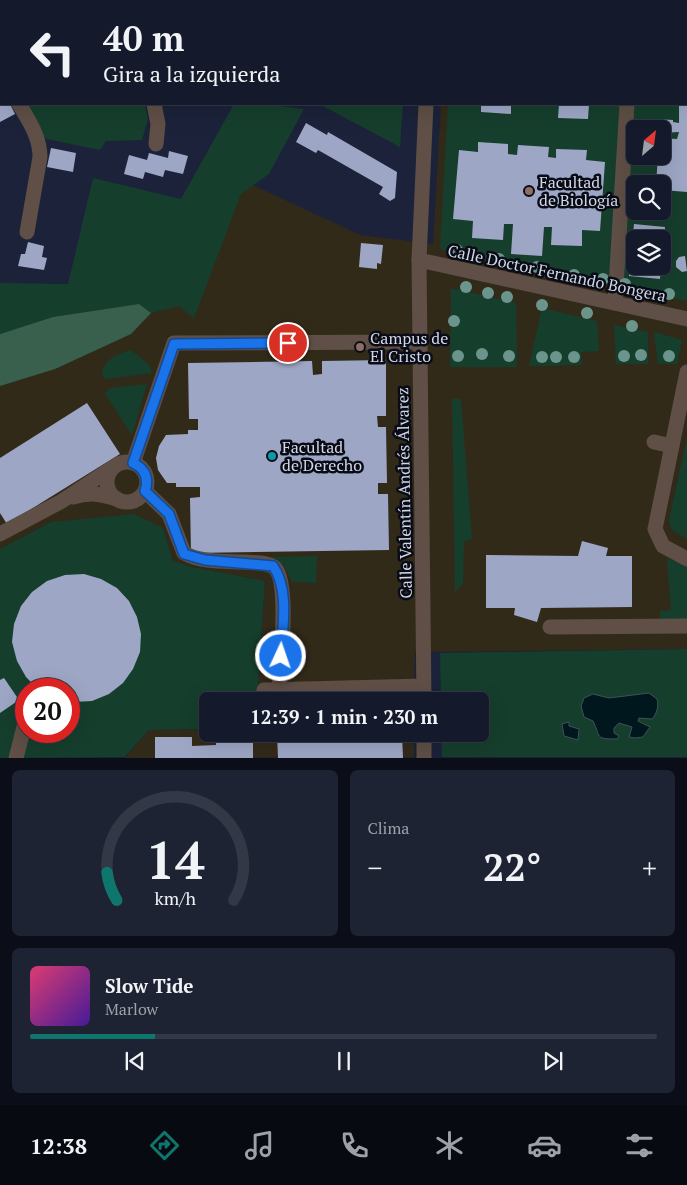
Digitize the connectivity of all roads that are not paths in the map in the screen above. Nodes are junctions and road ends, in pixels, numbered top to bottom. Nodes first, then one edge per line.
1 (20, 105) edge
2 (154, 105) edge
3 (426, 105) edge
4 (627, 105) edge
5 (156, 144) dead end
6 (27, 232) dead end
7 (419, 260) junction
8 (615, 304) junction
9 (687, 320) edge
10 (420, 342) junction
11 (687, 372) edge
12 (654, 442) dead end
13 (672, 446) junction
14 (133, 463) junction
15 (112, 468) junction
16 (145, 491) junction
17 (118, 499) junction
18 (62, 501) junction
19 (0, 534) edge
20 (687, 558) edge
21 (687, 626) edge
22 (550, 627) dead end
23 (423, 686) junction
24 (423, 692) edge
25 (424, 742) edge
26 (20, 743) edge
27 (16, 758) edge
28 (424, 758) edge

1 - 6 street
2 - 5 street
3 - 7 street, Calle Valentín Andrés Álvarez
4 - 8 street
7 - 8 street, Calle Doctor Fernando Bongera
7 - 10 street, Calle Valentín Andrés Álvarez
8 - 9 street, Calle Doctor Fernando Bongera
10 - 14 street
10 - 23 street, Calle Valentín Andrés Álvarez
11 - 13 street
12 - 13 street
13 - 20 street
14 - 15 street
14 - 16 street
15 - 17 street
15 - 18 street
16 - 17 street
16 - 23 street
17 - 18 street
18 - 19 street
21 - 22 street
23 - 24 street, Calle Valentín Andrés Álvarez
25 - 28 street
26 - 27 street

